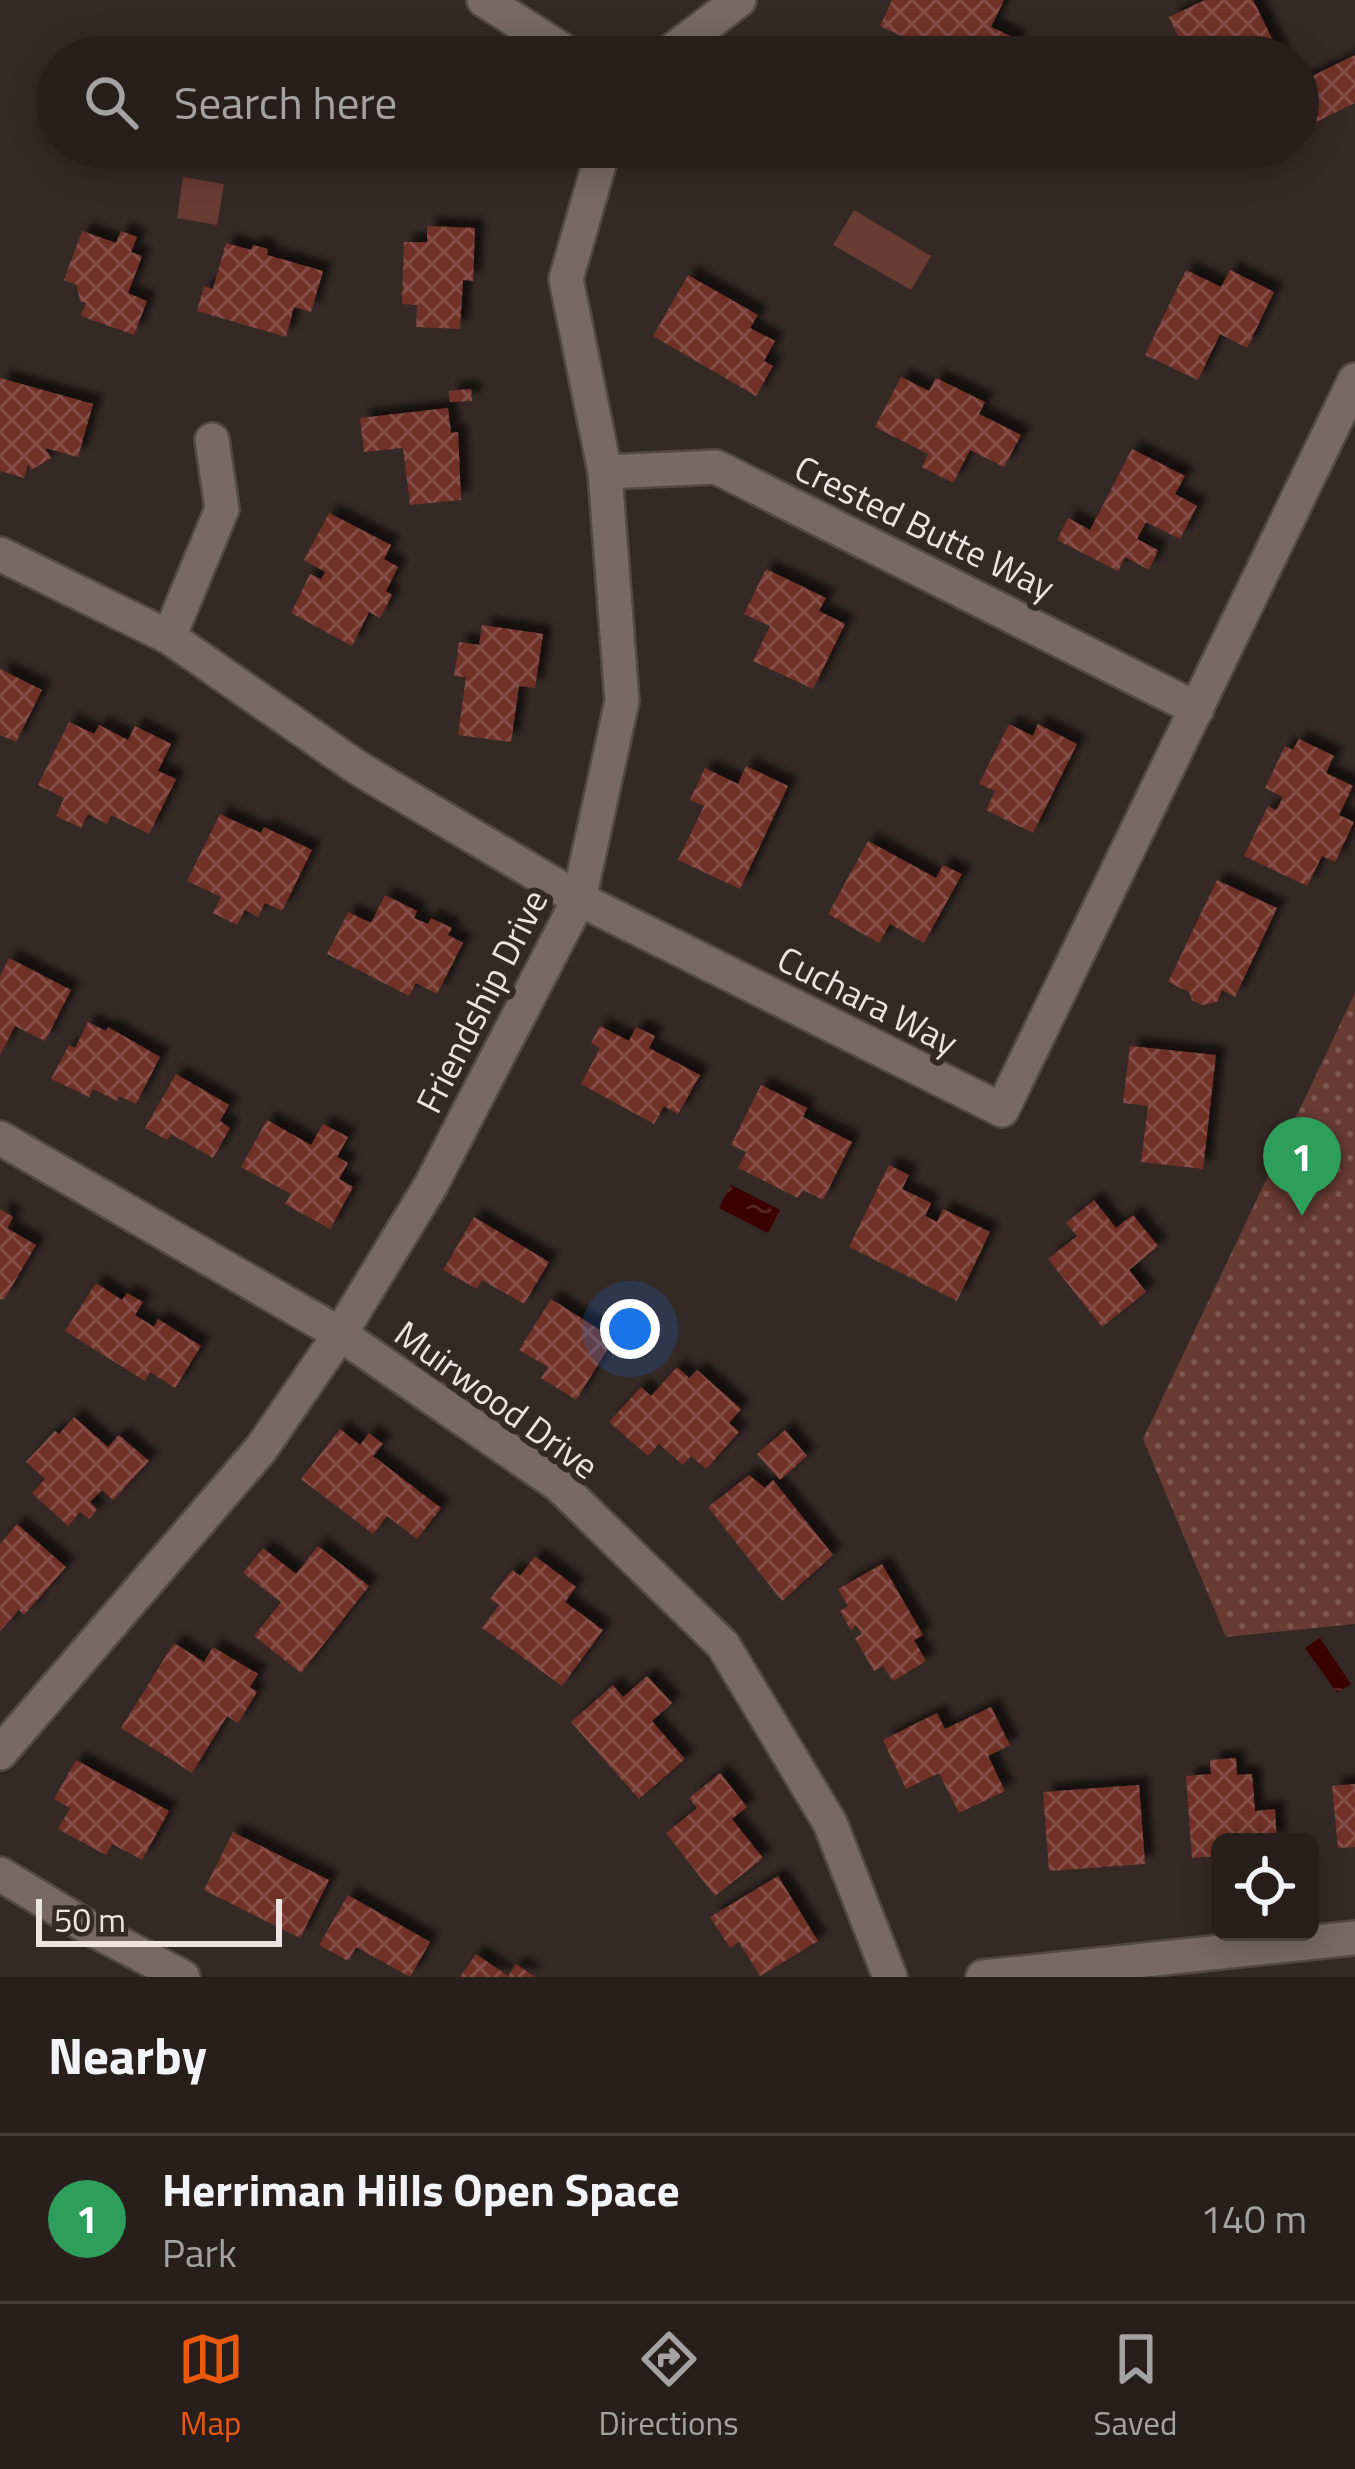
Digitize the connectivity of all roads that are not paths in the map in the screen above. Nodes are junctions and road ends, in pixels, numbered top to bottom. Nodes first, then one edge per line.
1 (484, 0) edge
2 (739, 0) edge
3 (540, 36) edge
4 (692, 36) edge
5 (598, 168) edge
6 (1355, 380) edge
7 (212, 440) dead end
8 (605, 472) junction
9 (0, 554) edge
10 (169, 637) junction
11 (1197, 709) junction
12 (579, 899) junction
13 (0, 1138) edge
14 (340, 1334) junction
15 (0, 1753) edge
16 (0, 1874) edge
17 (1355, 1938) edge
18 (183, 1977) edge
19 (890, 1977) edge
20 (983, 1977) edge

1 - 3 street
2 - 4 street
5 - 8 street, Friendship Drive
6 - 11 street, Cuchara Way
7 - 10 street
8 - 11 street, Crested Butte Way
8 - 12 street, Friendship Drive
9 - 10 street, Cuchara Way
10 - 12 street, Cuchara Way
11 - 12 street, Cuchara Way
12 - 14 street, Friendship Drive
13 - 14 street, Muirwood Drive
14 - 15 street, Friendship Drive
14 - 19 street, Muirwood Drive
16 - 18 street
17 - 20 street

